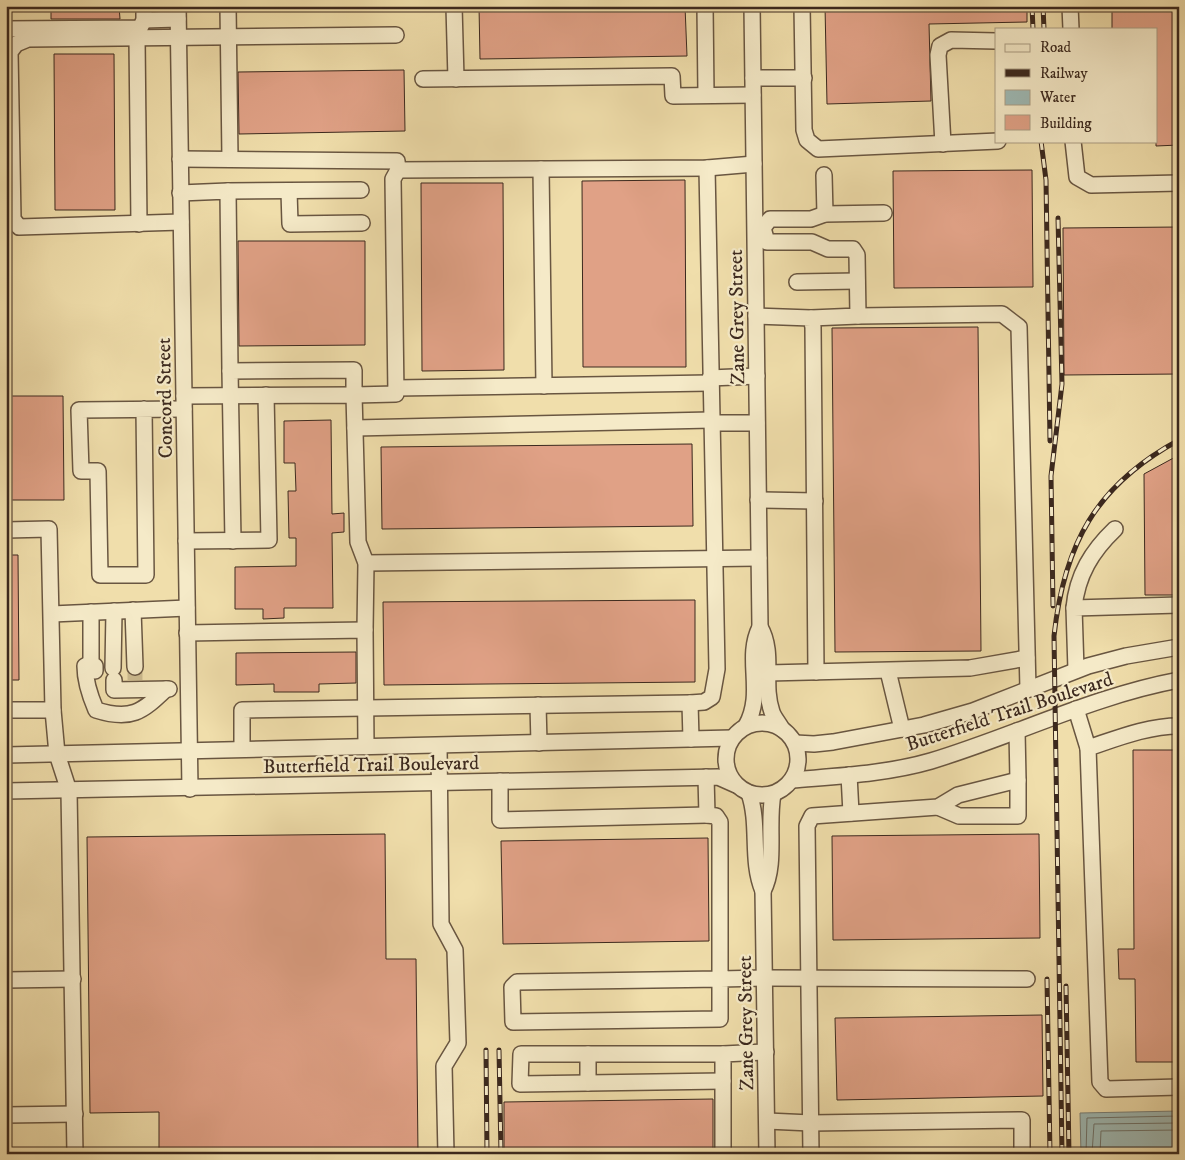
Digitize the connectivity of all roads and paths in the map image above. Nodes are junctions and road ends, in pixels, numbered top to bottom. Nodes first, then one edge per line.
1 (228, 6) edge
2 (454, 6) edge
3 (705, 6) edge
4 (752, 6) edge
5 (802, 6) edge
6 (1070, 6) edge
7 (144, 13) edge
8 (178, 13) edge
9 (1070, 28) edge
10 (6, 29) edge
11 (396, 35) dead end
12 (178, 38) junction
13 (228, 38) junction
14 (138, 39) junction
15 (995, 41) edge
16 (753, 78) junction
17 (804, 78) junction
18 (423, 79) dead end
19 (456, 79) junction
20 (706, 95) junction
21 (754, 95) junction
22 (995, 141) edge
23 (1073, 142) edge
24 (943, 144) junction
25 (180, 159) junction
26 (230, 159) junction
27 (754, 164) junction
28 (707, 168) junction
29 (541, 169) junction
30 (398, 170) junction
31 (824, 174) dead end
32 (1179, 183) edge
33 (361, 190) dead end
34 (228, 191) junction
35 (289, 191) junction
36 (180, 193) junction
37 (884, 213) dead end
38 (818, 216) junction
39 (181, 222) junction
40 (362, 223) dead end
41 (139, 224) junction
42 (759, 228) junction
43 (812, 242) junction
44 (857, 281) junction
45 (797, 282) dead end
46 (756, 316) junction
47 (858, 316) junction
48 (811, 318) junction
49 (230, 371) junction
50 (757, 376) junction
51 (710, 380) junction
52 (544, 386) junction
53 (396, 388) junction
54 (266, 395) junction
55 (354, 395) junction
56 (230, 396) junction
57 (184, 402) junction
58 (144, 409) junction
59 (711, 422) junction
60 (757, 423) junction
61 (355, 428) junction
62 (758, 500) junction
63 (815, 501) junction
64 (1115, 529) dead end
65 (6, 530) edge
66 (186, 541) junction
67 (233, 541) junction
68 (713, 558) junction
69 (759, 558) junction
70 (366, 563) junction
71 (1179, 605) edge
72 (187, 608) junction
73 (1074, 608) junction
74 (133, 610) junction
75 (114, 611) junction
76 (91, 612) junction
77 (52, 614) junction
78 (760, 627) junction
79 (365, 630) junction
80 (187, 633) junction
81 (1179, 647) edge
82 (1027, 658) junction
83 (1076, 670) junction
84 (888, 671) junction
85 (816, 672) junction
86 (768, 673) junction
87 (135, 679) junction
88 (1179, 680) edge
89 (188, 688) junction
90 (1028, 688) junction
91 (166, 689) junction
92 (690, 702) junction
93 (538, 705) junction
94 (366, 708) junction
95 (1076, 709) junction
96 (6, 710) edge
97 (53, 710) junction
98 (746, 726) junction
99 (1179, 726) edge
100 (782, 729) junction
101 (902, 729) junction
102 (1016, 732) junction
103 (732, 738) junction
104 (691, 739) junction
105 (538, 743) junction
106 (794, 743) junction
107 (440, 746) junction
108 (366, 747) junction
109 (1088, 748) junction
110 (242, 749) junction
111 (189, 750) junction
112 (57, 754) junction
113 (6, 755) edge
114 (849, 775) junction
115 (706, 777) junction
116 (792, 780) junction
117 (1018, 780) junction
118 (500, 781) junction
119 (441, 782) junction
120 (736, 785) junction
121 (190, 789) junction
122 (69, 790) junction
123 (6, 791) edge
124 (749, 793) junction
125 (773, 794) junction
126 (938, 807) junction
127 (851, 813) junction
128 (707, 816) junction
129 (763, 891) junction
130 (765, 978) junction
131 (72, 979) junction
132 (720, 979) junction
133 (1027, 979) dead end
134 (6, 980) edge
135 (809, 980) junction
136 (766, 1052) junction
137 (588, 1054) junction
138 (723, 1054) junction
139 (723, 1081) junction
140 (588, 1083) junction
141 (1179, 1087) edge
142 (75, 1114) junction
143 (6, 1115) edge
144 (767, 1121) junction
145 (810, 1123) junction
146 (75, 1154) edge
147 (446, 1154) edge
148 (723, 1154) edge
149 (767, 1154) edge
150 (811, 1154) edge
151 (1022, 1154) edge

1 - 13 street
2 - 19 street
3 - 20 street
4 - 16 street, Zane Grey Street
5 - 17 street
6 - 9 street
7 - 8 street
7 - 10 street
8 - 12 street, Concord Street
11 - 13 street
12 - 13 street
12 - 14 street
12 - 25 street, Concord Street
13 - 26 street
14 - 41 street
14 - 41 street
15 - 24 street
16 - 17 street
16 - 21 street, Zane Grey Street
17 - 24 street
18 - 19 street
19 - 20 street
20 - 21 street
21 - 27 street, Zane Grey Street
22 - 24 street
23 - 32 street
25 - 26 street
25 - 36 street, Concord Street
26 - 30 street
27 - 28 street
27 - 42 street, Zane Grey Street
28 - 29 street
28 - 51 street
29 - 30 street
29 - 52 street
30 - 53 street
31 - 38 street
33 - 35 street
34 - 35 street
34 - 36 street
34 - 49 street
35 - 40 street
36 - 39 street, Concord Street
37 - 38 street
38 - 42 street
38 - 43 street
39 - 41 street
39 - 57 street, Concord Street
42 - 43 street
42 - 46 street, Zane Grey Street
43 - 44 street
44 - 45 street
44 - 47 street
46 - 48 street
46 - 50 street, Zane Grey Street
47 - 48 street
47 - 82 street
48 - 63 street
49 - 55 street
49 - 56 street
50 - 51 street
50 - 60 street, Zane Grey Street
51 - 52 street
51 - 59 street
52 - 53 street
53 - 55 street
54 - 55 street
54 - 56 street
54 - 67 street
55 - 61 street
56 - 57 street
56 - 67 street
57 - 58 street
57 - 66 street, Concord Street
58 - 58 street
59 - 60 street
59 - 61 street
59 - 68 street
60 - 62 street, Zane Grey Street
61 - 70 street
62 - 63 street
62 - 69 street, Zane Grey Street
63 - 85 street
64 - 73 street
65 - 77 street
66 - 67 street
66 - 72 street, Concord Street
68 - 69 street
68 - 70 street
68 - 92 street
69 - 78 street, Zane Grey Street
70 - 79 street
71 - 73 street
72 - 74 street
72 - 80 street, Concord Street
73 - 83 street
74 - 75 street
74 - 87 street
75 - 76 street
75 - 87 street
76 - 77 street
76 - 91 street
77 - 97 street
78 - 86 street, Zane Grey Street
78 - 98 street, Zane Grey Street
79 - 80 street
79 - 94 street
80 - 89 street, Concord Street
81 - 83 street, Butterfield Trail Boulevard
82 - 84 street
82 - 90 street
83 - 90 street, Butterfield Trail Boulevard
84 - 85 street
84 - 101 street
85 - 86 street
86 - 100 street, Zane Grey Street
87 - 91 street
88 - 95 street, Butterfield Trail Boulevard
89 - 91 street
89 - 111 street, Concord Street
90 - 101 street, Butterfield Trail Boulevard
92 - 93 street
92 - 104 street
93 - 94 street
93 - 105 street
94 - 108 street
94 - 110 street
95 - 102 street, Butterfield Trail Boulevard
95 - 109 street
96 - 97 street
97 - 112 street
98 - 100 street
98 - 103 street
99 - 109 street
100 - 106 street
101 - 106 street, Butterfield Trail Boulevard
102 - 114 street, Butterfield Trail Boulevard
102 - 117 street
103 - 104 street, Butterfield Trail Boulevard
103 - 120 street
104 - 105 street, Butterfield Trail Boulevard
105 - 107 street, Butterfield Trail Boulevard
106 - 116 street
107 - 108 street, Butterfield Trail Boulevard
107 - 119 street
108 - 110 street, Butterfield Trail Boulevard
109 - 141 street
110 - 111 street, Butterfield Trail Boulevard
111 - 112 street, Butterfield Trail Boulevard
111 - 121 street, Concord Street
112 - 113 street, Butterfield Trail Boulevard
112 - 122 street
114 - 116 street, Butterfield Trail Boulevard
114 - 127 street
115 - 118 street, Butterfield Trail Boulevard
115 - 120 street, Butterfield Trail Boulevard
115 - 128 street
116 - 125 street
117 - 126 street
117 - 126 street
118 - 119 street, Butterfield Trail Boulevard
118 - 128 street
119 - 121 street, Butterfield Trail Boulevard
119 - 147 street
120 - 124 street
121 - 122 street, Butterfield Trail Boulevard
122 - 123 street, Butterfield Trail Boulevard
122 - 131 street
124 - 125 street
124 - 129 street, Zane Grey Street
125 - 129 street, Zane Grey Street
126 - 127 street
127 - 135 street
128 - 132 street
129 - 130 street, Zane Grey Street
130 - 132 street
130 - 135 street
130 - 136 street, Zane Grey Street
131 - 134 street
131 - 142 street
132 - 132 street
133 - 135 street
135 - 145 street
136 - 138 street
136 - 144 street, Zane Grey Street
137 - 138 street
137 - 140 street
137 - 140 street
138 - 139 street
139 - 140 street
139 - 148 street
142 - 143 street
142 - 146 street
144 - 145 street
144 - 149 street, Zane Grey Street
145 - 150 street
145 - 151 street

